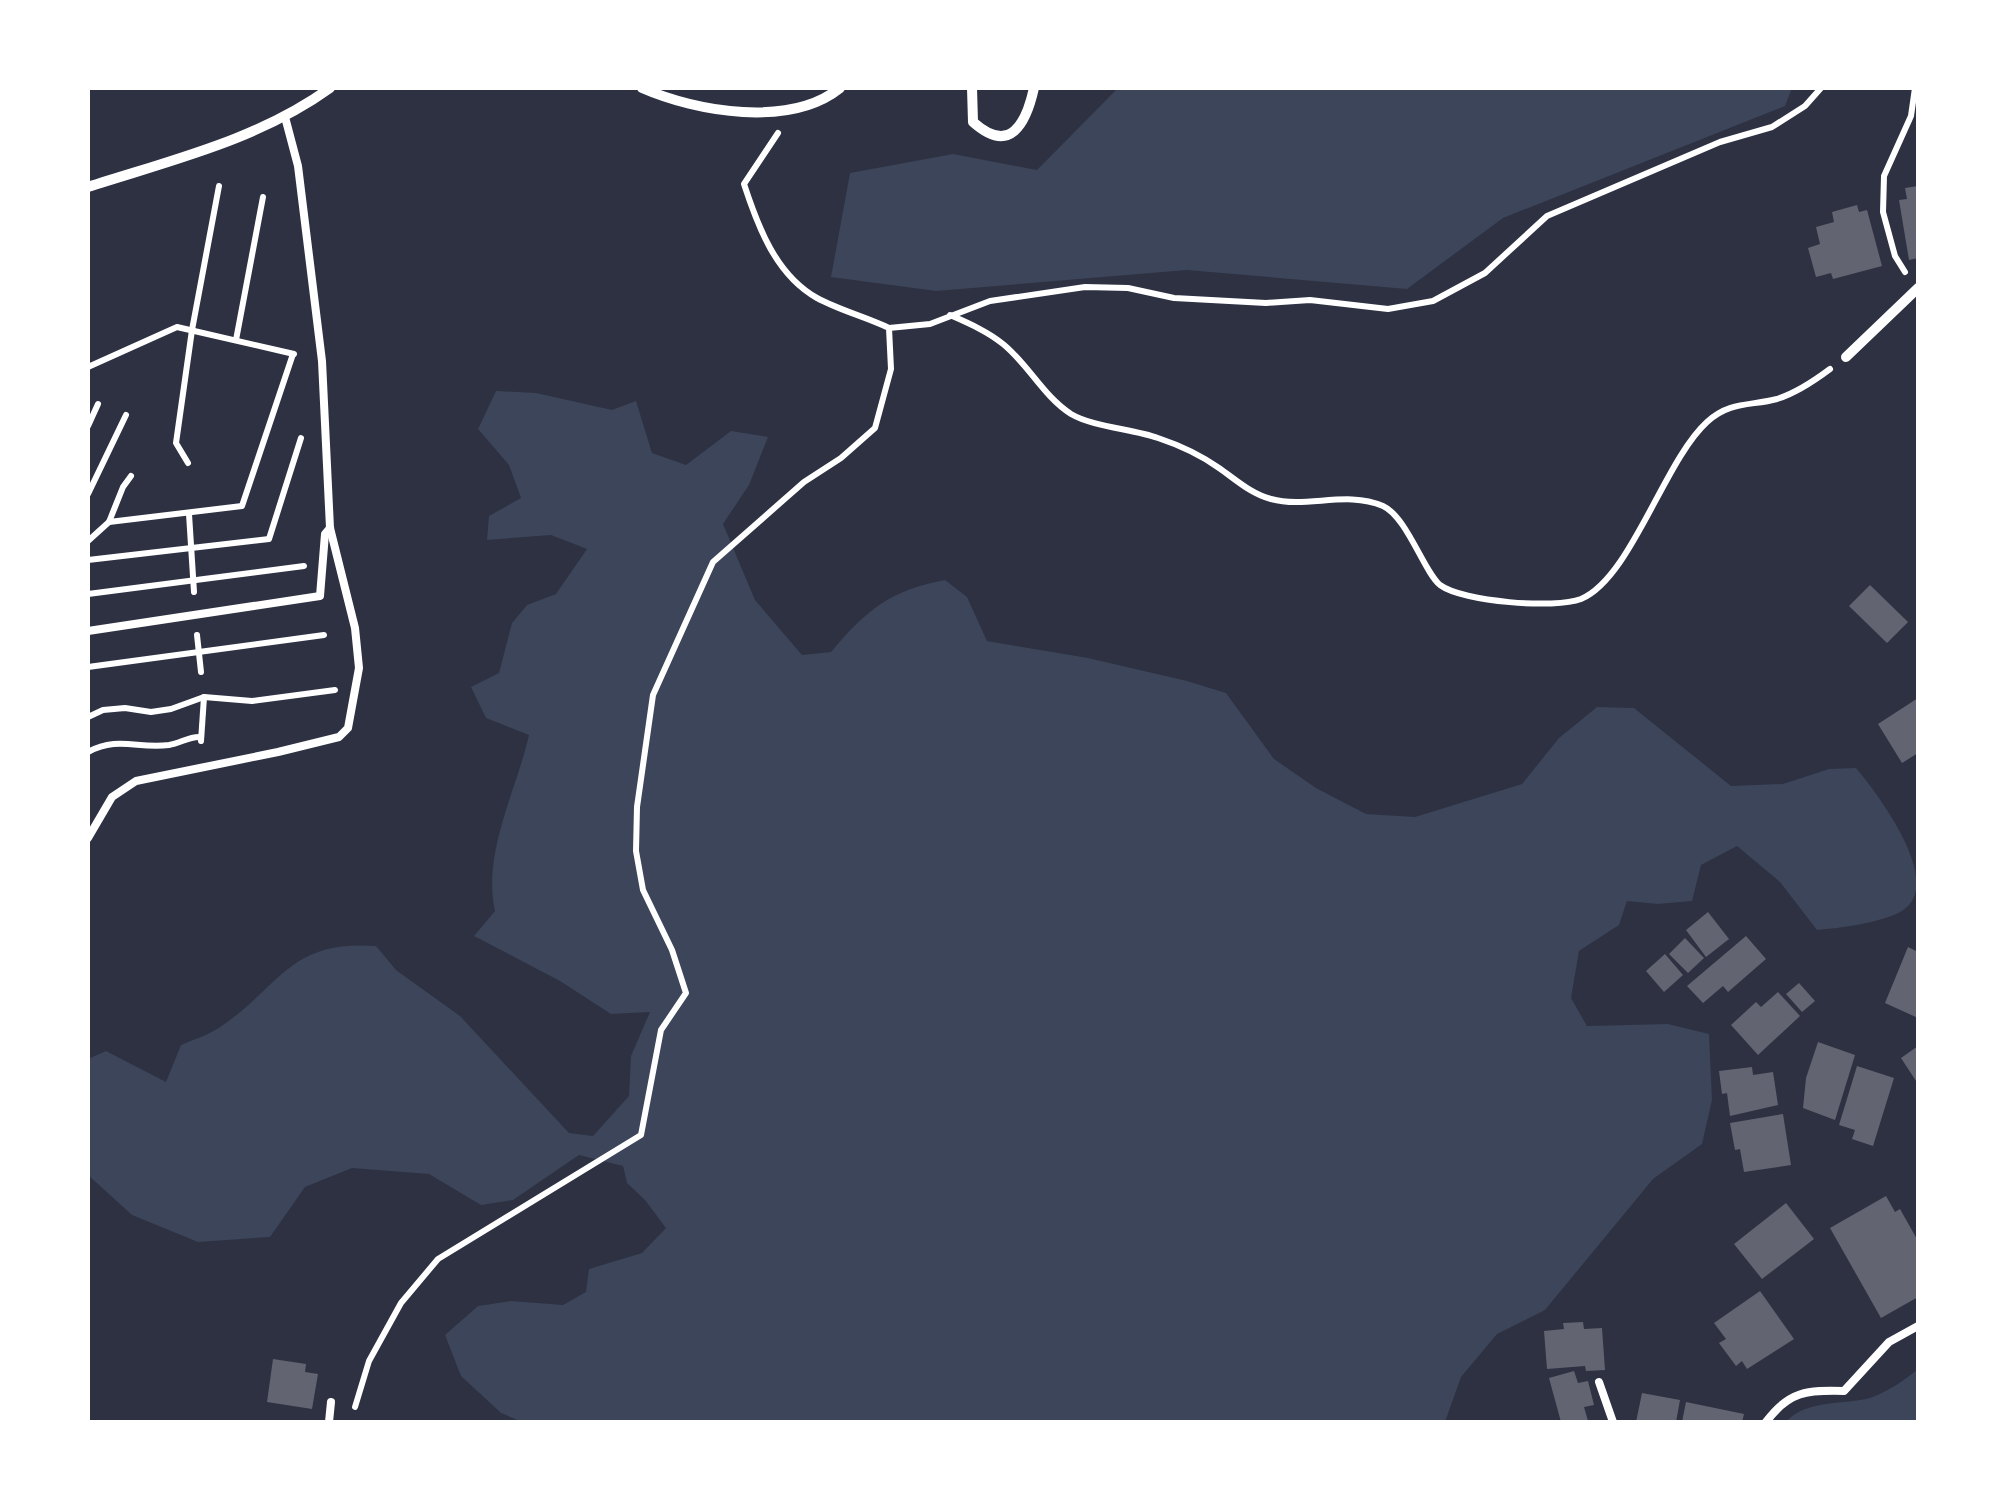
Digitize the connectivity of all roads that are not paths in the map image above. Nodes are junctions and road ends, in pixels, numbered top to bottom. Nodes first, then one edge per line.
1 (330, 88) edge
2 (642, 88) edge
3 (840, 88) edge
4 (972, 88) edge
5 (1034, 88) edge
6 (285, 117) junction
7 (88, 187) edge
8 (1918, 289) edge
9 (1846, 356) road end
10 (330, 528) junction
11 (88, 631) edge
12 (88, 838) edge
13 (1918, 1326) edge
14 (1599, 1382) dead end
15 (331, 1402) dead end
16 (329, 1422) edge
17 (1613, 1422) edge
18 (1766, 1422) edge

1 - 6 street
2 - 3 street
4 - 5 street
6 - 7 street
6 - 10 lane
8 - 9 street
10 - 11 lane
10 - 12 lane
13 - 18 lane
14 - 17 lane
15 - 16 lane

